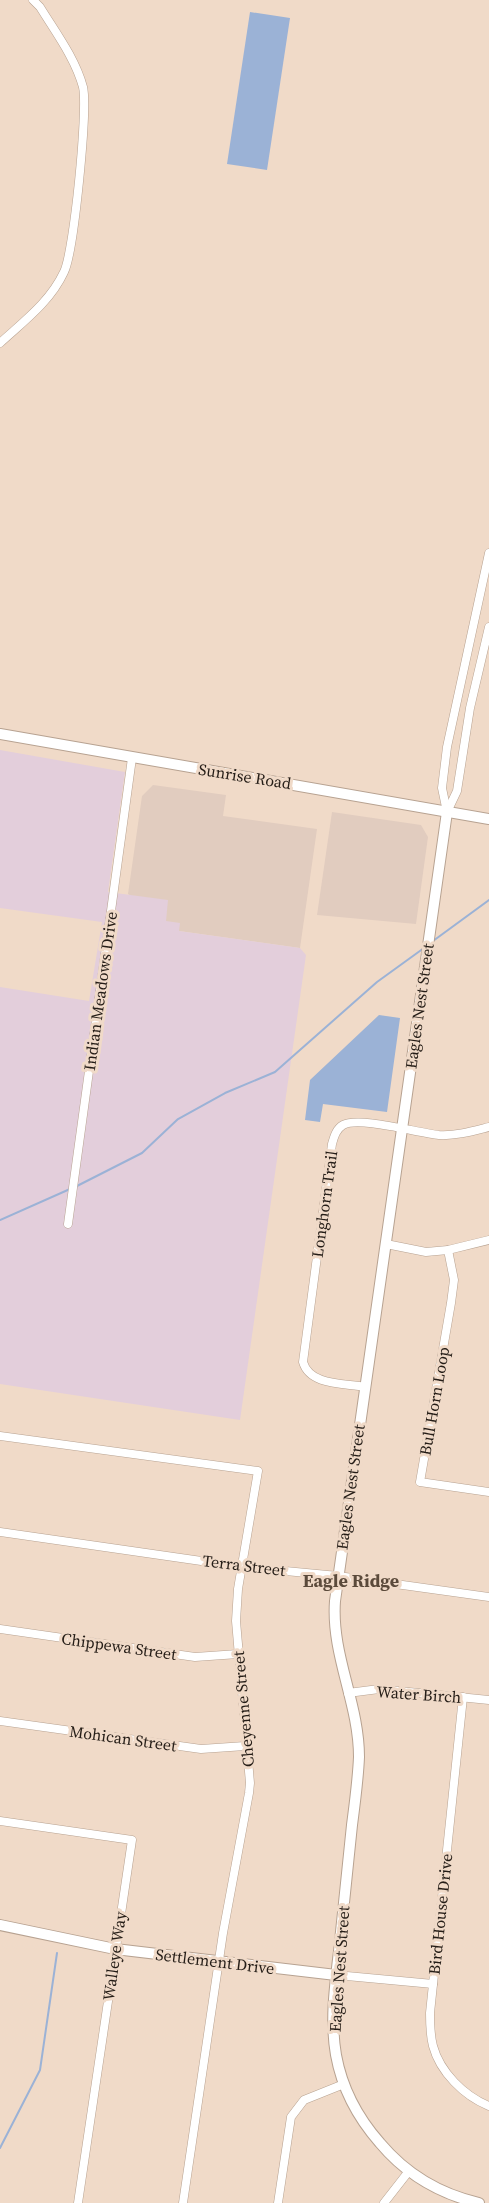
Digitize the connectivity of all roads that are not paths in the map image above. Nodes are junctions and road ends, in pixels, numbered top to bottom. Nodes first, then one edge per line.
1 (33, 0) edge
2 (0, 343) edge
3 (489, 552) edge
4 (489, 627) edge
5 (0, 734) edge
6 (132, 758) junction
7 (447, 812) junction
8 (489, 819) edge
9 (489, 1127) edge
10 (401, 1128) junction
11 (68, 1224) dead end
12 (489, 1240) edge
13 (386, 1244) junction
14 (448, 1250) junction
15 (365, 1387) junction
16 (0, 1436) edge
17 (489, 1492) edge
18 (0, 1532) edge
19 (243, 1567) junction
20 (338, 1576) junction
21 (489, 1597) edge
22 (0, 1629) edge
23 (238, 1654) junction
24 (348, 1694) junction
25 (463, 1697) junction
26 (489, 1700) edge
27 (0, 1721) edge
28 (245, 1746) junction
29 (0, 1821) edge
30 (0, 1925) edge
31 (115, 1949) junction
32 (218, 1961) junction
33 (336, 1975) junction
34 (433, 1984) junction
35 (344, 2084) junction
36 (489, 2106) edge
37 (409, 2170) junction
38 (78, 2203) edge
39 (183, 2203) edge
40 (278, 2203) edge
41 (384, 2203) edge
42 (479, 2203) edge

1 - 2 street
3 - 7 street, Eagles Nest Street
4 - 7 street, Eagles Nest Street
5 - 6 street, Sunrise Road
6 - 7 street, Sunrise Road
6 - 11 street, Indian Meadows Drive
7 - 8 street, Sunrise Road
7 - 10 street, Eagles Nest Street
9 - 10 street, Longhorn Trail
10 - 13 street, Eagles Nest Street
10 - 15 street, Longhorn Trail
12 - 14 street
13 - 14 street
13 - 15 street, Eagles Nest Street
14 - 17 street, Bull Horn Loop
15 - 20 street, Eagles Nest Street
16 - 19 street, Cheyenne Street
18 - 19 street, Terra Street
19 - 20 street, Terra Street
19 - 23 street, Cheyenne Street
20 - 21 street, Terra Street
20 - 24 street, Eagles Nest Street
22 - 23 street, Chippewa Street
23 - 28 street, Cheyenne Street
24 - 25 street, Water Birch
24 - 33 street, Eagles Nest Street
25 - 26 street, Water Birch
25 - 34 street, Bird House Drive
27 - 28 street, Mohican Street
28 - 32 street, Cheyenne Street
29 - 31 street, Walleye Way
30 - 31 street, Settlement Drive
31 - 32 street, Settlement Drive
31 - 38 street, Walleye Way
32 - 33 street, Settlement Drive
32 - 39 street, Cheyenne Street
33 - 34 street, Settlement Drive
33 - 35 street, Eagles Nest Street
34 - 36 street, Bird House Drive
35 - 37 street, Eagles Nest Street
35 - 40 street
37 - 41 street
37 - 42 street, Eagles Nest Street

